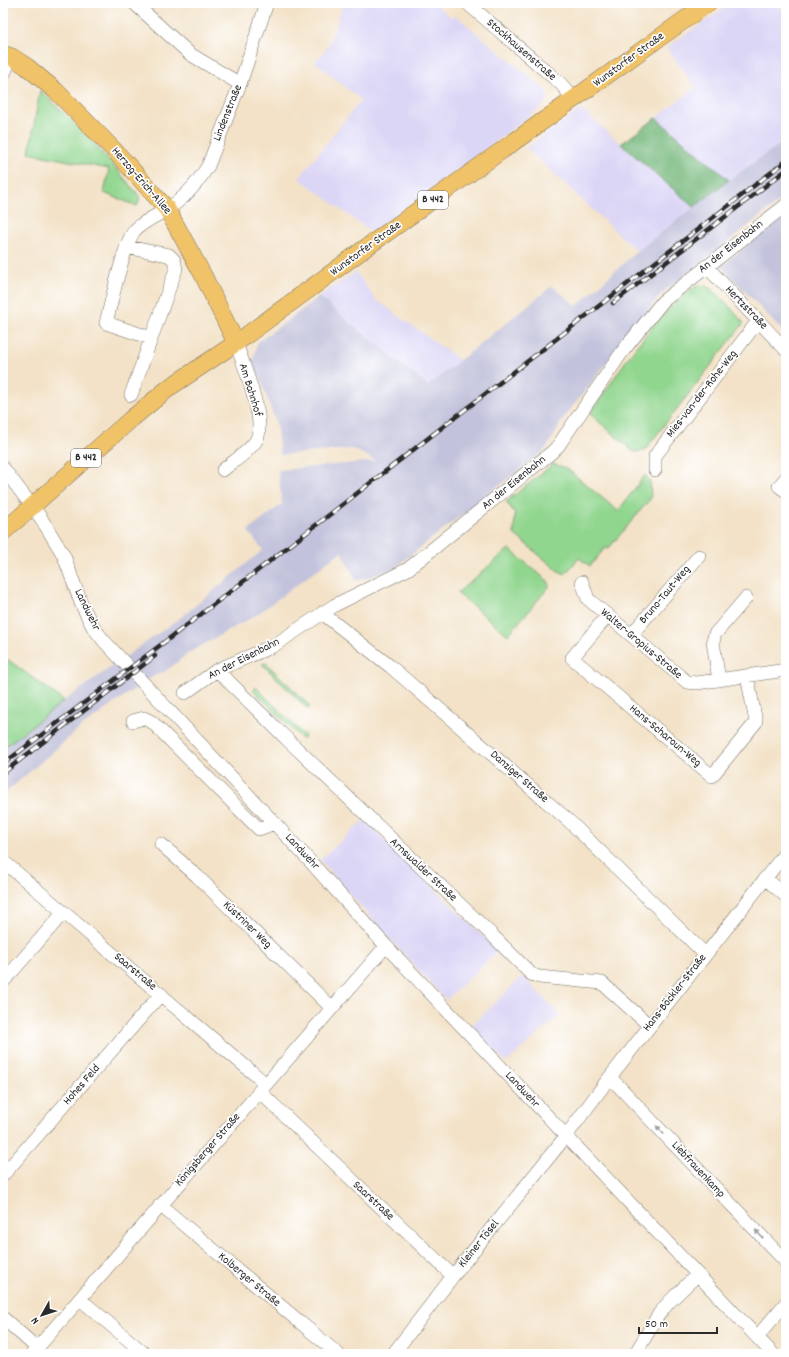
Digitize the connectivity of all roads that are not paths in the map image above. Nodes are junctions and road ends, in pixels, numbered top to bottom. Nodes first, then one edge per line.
1 (134, 3) edge
2 (267, 3) edge
3 (467, 3) edge
4 (708, 3) edge
5 (7, 55) edge
6 (3, 75) edge
7 (240, 84) junction
8 (574, 99) junction
9 (786, 205) edge
10 (167, 209) junction
11 (126, 247) junction
12 (706, 266) junction
13 (758, 321) junction
14 (151, 338) junction
15 (236, 343) junction
16 (786, 350) edge
17 (131, 395) dead end
18 (3, 468) edge
19 (223, 470) dead end
20 (655, 470) dead end
21 (786, 478) edge
22 (786, 491) edge
23 (32, 506) junction
24 (3, 532) edge
25 (699, 556) dead end
26 (582, 582) dead end
27 (746, 598) dead end
28 (322, 613) junction
29 (608, 615) junction
30 (631, 635) junction
31 (217, 670) junction
32 (786, 670) edge
33 (747, 676) junction
34 (719, 680) junction
35 (185, 693) dead end
36 (133, 721) dead end
37 (275, 823) junction
38 (161, 844) dead end
39 (786, 852) edge
40 (3, 861) edge
41 (766, 878) junction
42 (786, 896) edge
43 (64, 912) junction
44 (386, 946) junction
45 (705, 954) junction
46 (3, 982) edge
47 (161, 994) junction
48 (331, 1007) junction
49 (650, 1026) junction
50 (610, 1077) junction
51 (262, 1088) junction
52 (566, 1136) junction
53 (3, 1176) edge
54 (160, 1205) junction
55 (786, 1262) edge
56 (697, 1274) junction
57 (453, 1276) junction
58 (80, 1299) junction
59 (786, 1303) edge
60 (3, 1318) edge
61 (757, 1336) junction
62 (34, 1351) edge
63 (145, 1354) edge
64 (338, 1354) edge
65 (393, 1354) edge
66 (635, 1354) edge
67 (773, 1354) edge

1 - 7 street
2 - 7 street, Lindenstraße
3 - 8 street, Stockhausenstraße
4 - 8 main road, Wunstorfer Straße / B 442
5 - 6 street
5 - 10 main road, Herzog-Erich-Allee
7 - 10 street, Lindenstraße
8 - 15 main road, Wunstorfer Straße / B 442
9 - 12 street, An der Eisenbahn
10 - 11 street, Lindenstraße
10 - 15 main road, Herzog-Erich-Allee
11 - 14 street, Lindenstraße
11 - 14 street
12 - 13 street, Hertzstraße
12 - 28 street, An der Eisenbahn
13 - 16 street, Hertzstraße
13 - 20 street, Mies-van-der-Rohe-Weg
14 - 17 street
15 - 19 street, Am Bahnhof
15 - 23 main road, Wunstorfer Straße / B 442
18 - 23 street, Landwehr
21 - 22 street
23 - 24 main road, B 442
23 - 37 street, Landwehr
25 - 30 street, Bruno-Taut-Weg
26 - 29 street, Walter-Gropius-Straße
27 - 34 street
28 - 31 street, An der Eisenbahn
28 - 45 street, Danziger Straße
29 - 30 street, Walter-Gropius-Straße
29 - 33 street, Hans-Scharoun-Weg
30 - 34 street, Walter-Gropius-Straße
31 - 35 street, An der Eisenbahn
31 - 49 street, Arnswalder Straße
32 - 33 street, Walter-Gropius-Straße
33 - 34 street, Walter-Gropius-Straße
36 - 37 street, Landwehr
37 - 44 street, Landwehr
38 - 48 street, Küstriner Weg
39 - 41 street, Hans-Böckler-Straße
40 - 43 street, Saarstraße
41 - 42 street
41 - 45 street, Hans-Böckler-Straße
43 - 46 street
43 - 47 street, Saarstraße
44 - 48 street, Königsberger Straße
44 - 52 street, Landwehr
45 - 49 street, Hans-Böckler-Straße
47 - 51 street, Saarstraße
47 - 53 street, Hohes Feld
48 - 51 street, Königsberger Straße
49 - 50 street, Hans-Böckler-Straße
50 - 52 street, Hans-Böckler-Straße
55 -> 50 street, Liebfrauenkamp
51 - 54 street, Königsberger Straße
51 - 57 street, Saarstraße
52 - 56 street, Landwehr
52 - 57 street, Kleiner Tösel
54 - 58 street, Königsberger Straße
54 - 64 street, Kolberger Straße
56 - 61 street, Landwehr
56 - 66 street
57 - 65 street, Kleiner Tösel
58 - 62 street, Königsberger Straße
58 - 63 street
59 - 61 street
60 - 62 street
61 - 67 street, Landwehr

